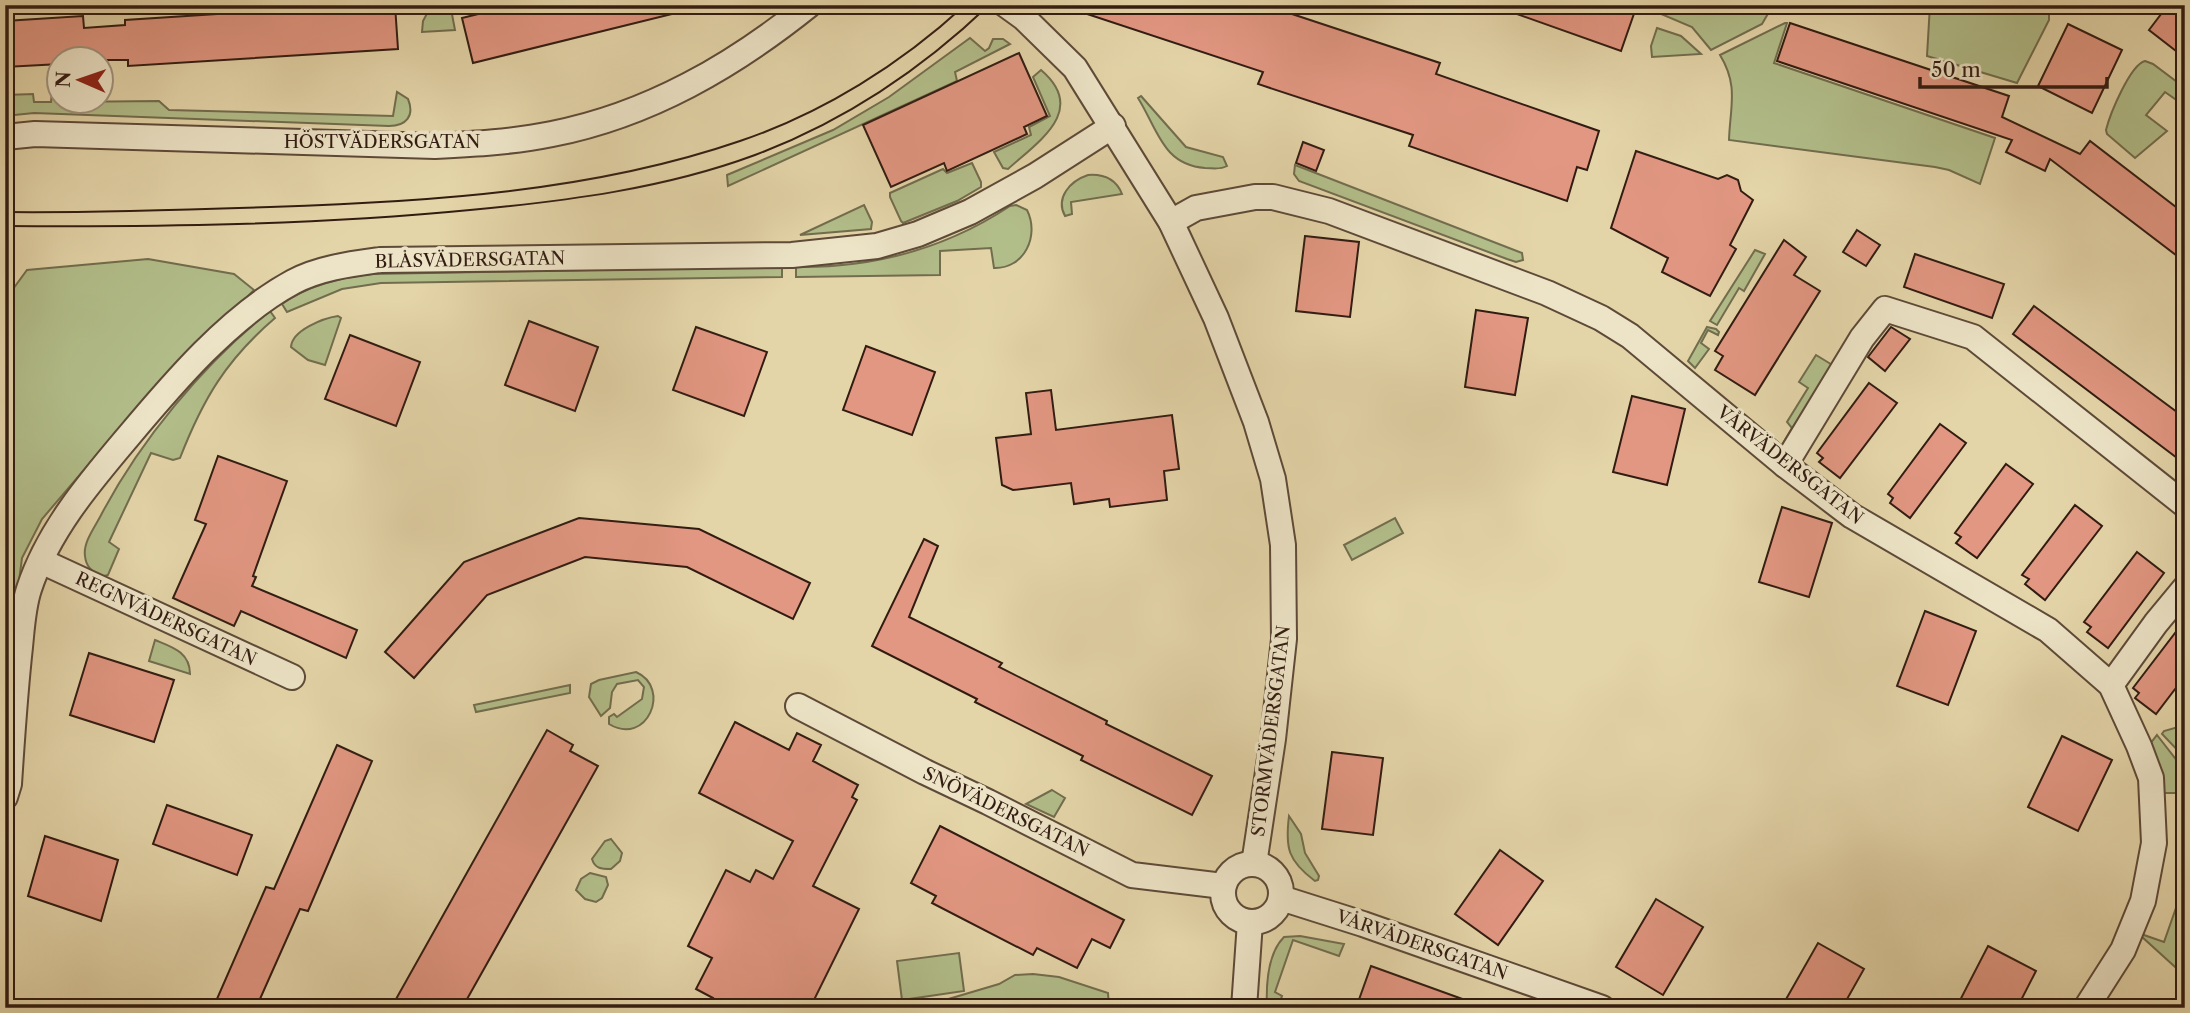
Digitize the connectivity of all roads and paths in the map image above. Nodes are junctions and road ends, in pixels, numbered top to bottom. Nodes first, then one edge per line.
1 (809, 5) edge
2 (1006, 5) edge
3 (1113, 126) junction
4 (5, 137) edge
5 (1171, 222) junction
6 (1785, 465) junction
7 (2185, 505) edge
8 (41, 561) junction
9 (2185, 588) edge
10 (292, 677) dead end
11 (2111, 685) junction
12 (798, 706) dead end
13 (5, 797) edge
14 (1254, 864) junction
15 (1223, 886) junction
16 (1281, 898) junction
17 (1250, 922) junction
18 (1244, 1008) edge
19 (1602, 1008) edge
20 (2085, 1008) edge

1 - 4 street, HÖSTVÄDERSGATAN
2 - 3 street, STORMVÄDERSGATAN
3 - 5 street, STORMVÄDERSGATAN
3 - 8 street, BLÅSVÄDERSGATAN
5 - 6 street, VÅRVÄDERSGATAN
5 - 14 street, STORMVÄDERSGATAN
6 - 7 street
6 - 11 street, VÅRVÄDERSGATAN
8 - 10 street, REGNVÄDERSGATAN
8 - 13 street, BLÅSVÄDERSGATAN
9 - 11 street
11 - 20 street, VÅRVÄDERSGATAN
12 - 15 street, SNÖVÄDERSGATAN
14 - 15 street
14 - 16 street
15 - 17 street
16 - 17 street
16 - 19 street, VÅRVÄDERSGATAN
17 - 18 street

